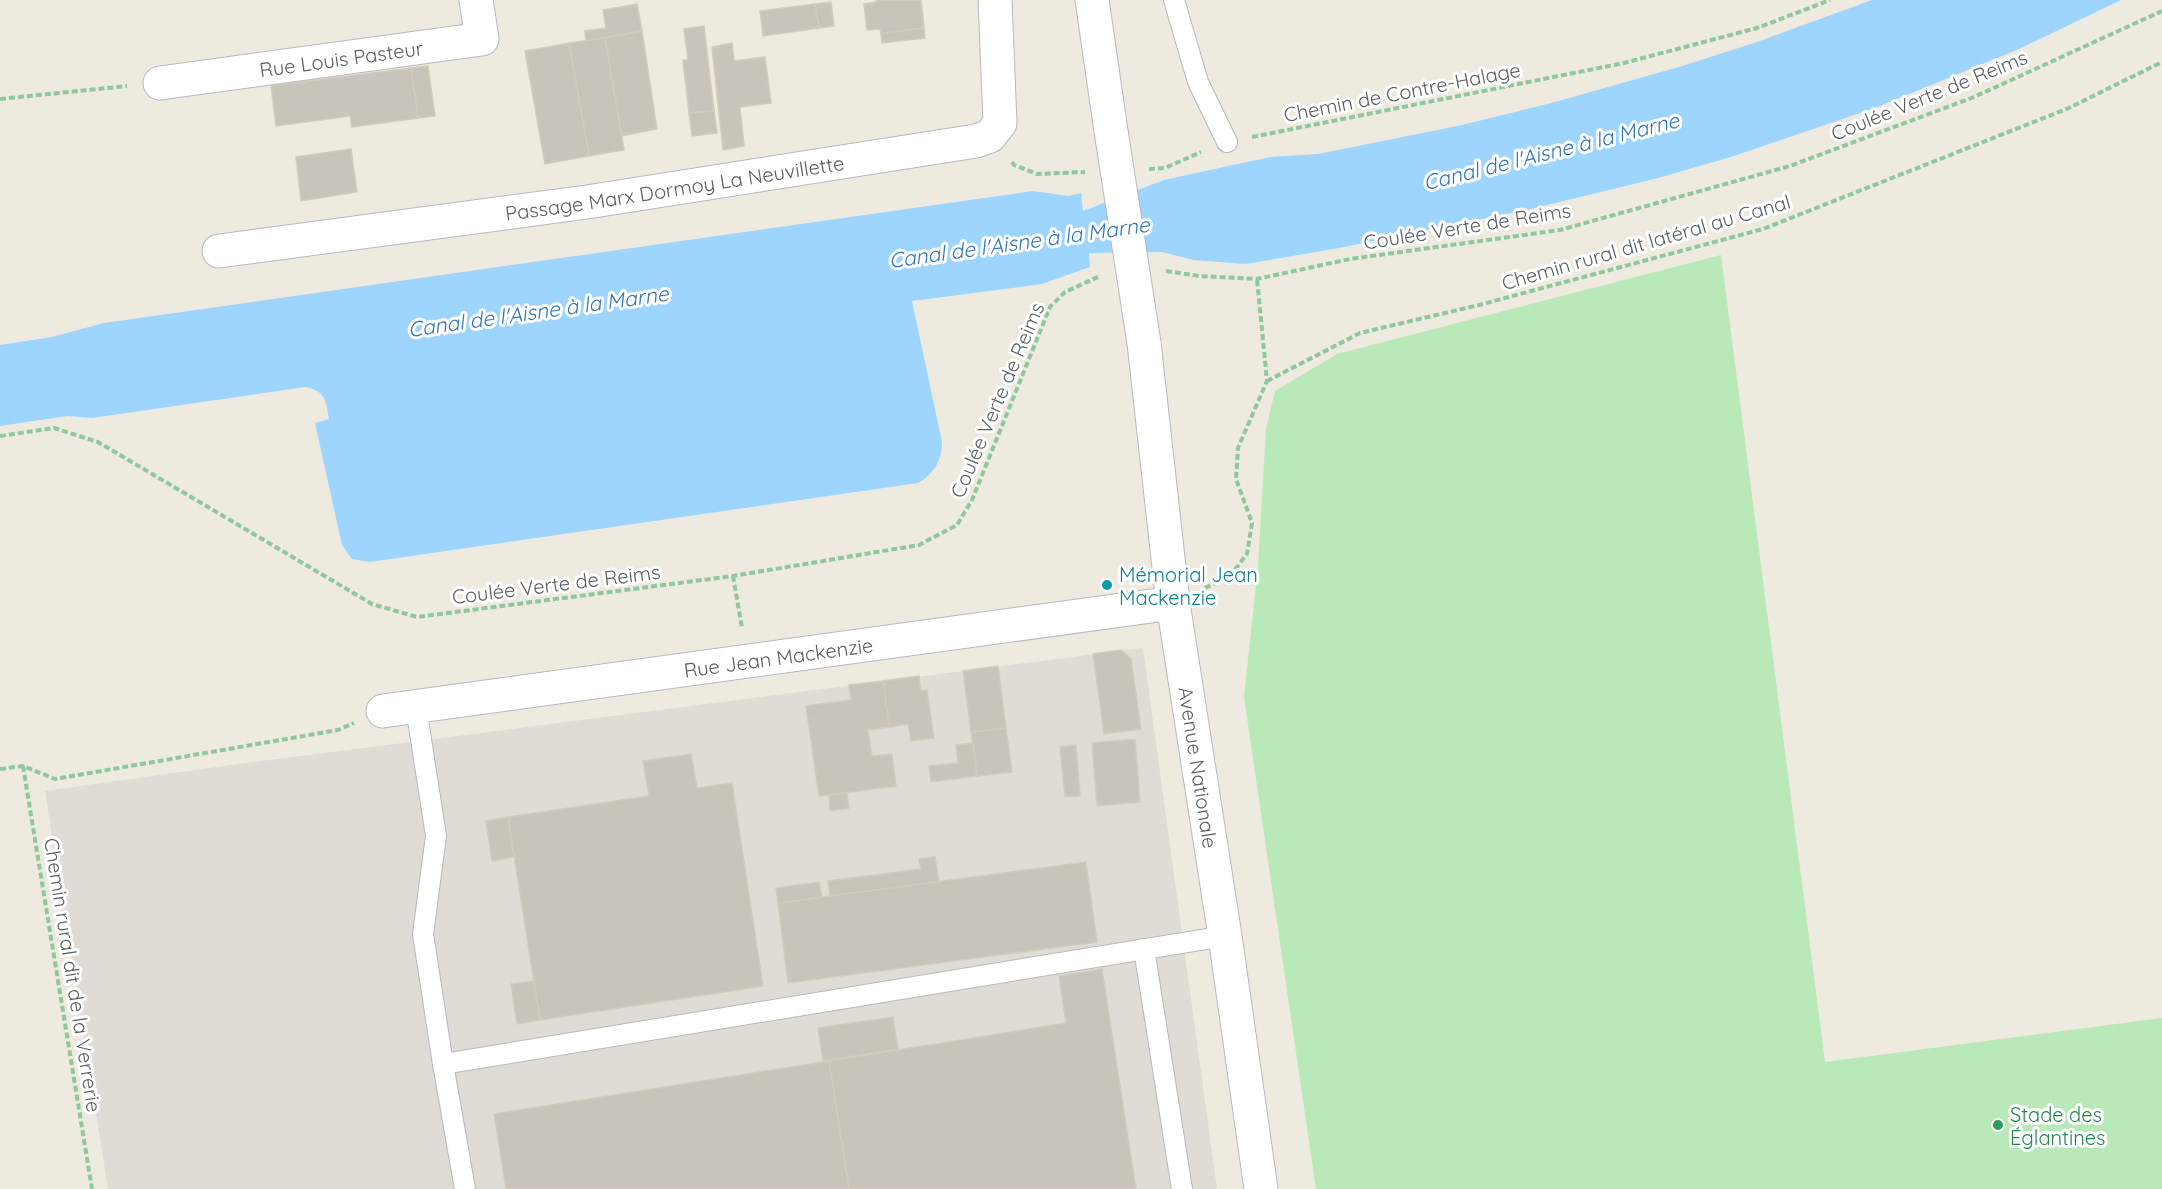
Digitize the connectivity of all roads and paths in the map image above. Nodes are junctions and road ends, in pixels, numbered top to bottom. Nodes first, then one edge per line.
1 (476, 0) edge
2 (995, 0) edge
3 (1092, 0) edge
4 (1174, 0) edge
5 (1830, 0) edge
6 (2162, 11) edge
7 (2162, 62) edge
8 (160, 83) joint
9 (0, 99) edge
10 (990, 136) junction
11 (1227, 142) junction
12 (1142, 169) dead end
13 (1095, 171) dead end
14 (219, 251) dead end
15 (1165, 271) dead end
16 (1107, 275) dead end
17 (1257, 279) junction
18 (1267, 381) junction
19 (0, 436) edge
20 (733, 576) junction
21 (1173, 603) junction
22 (747, 661) junction
23 (416, 707) junction
24 (383, 711) joint
25 (23, 766) junction
26 (0, 769) edge
27 (1224, 936) junction
28 (1144, 949) junction
29 (443, 1064) junction
30 (92, 1189) edge
31 (465, 1189) edge
32 (1182, 1189) edge
33 (1261, 1189) edge

1 - 8 street, Rue Louis Pasteur
2 - 10 street
3 - 21 street, Avenue Nationale, bridge
4 - 11 lane
5 - 11 path, Chemin de Contre-Halage
6 - 17 path, Coulée Verte de Reims
7 - 18 path, Chemin rural dit latéral au Canal
8 - 9 path
10 - 13 path
10 - 14 street, Passage Marx Dormoy La Neuvillette
11 - 12 path, Chemin de Contre-Halage
15 - 17 path, Coulée Verte de Reims
16 - 20 path, Coulée Verte de Reims
17 - 18 path
18 - 21 path
19 - 20 path, Coulée Verte de Reims
20 - 22 path
21 - 22 street, Rue Jean Mackenzie
21 - 27 street, Avenue Nationale
22 - 23 street, Rue Jean Mackenzie
23 - 24 street, Rue Jean Mackenzie
23 - 29 lane
24 - 25 path
25 - 26 path
25 - 30 path, Chemin rural dit de la Verrerie
27 - 28 lane
27 - 33 street, Avenue Nationale
28 - 29 lane
28 - 32 lane
29 - 31 lane

